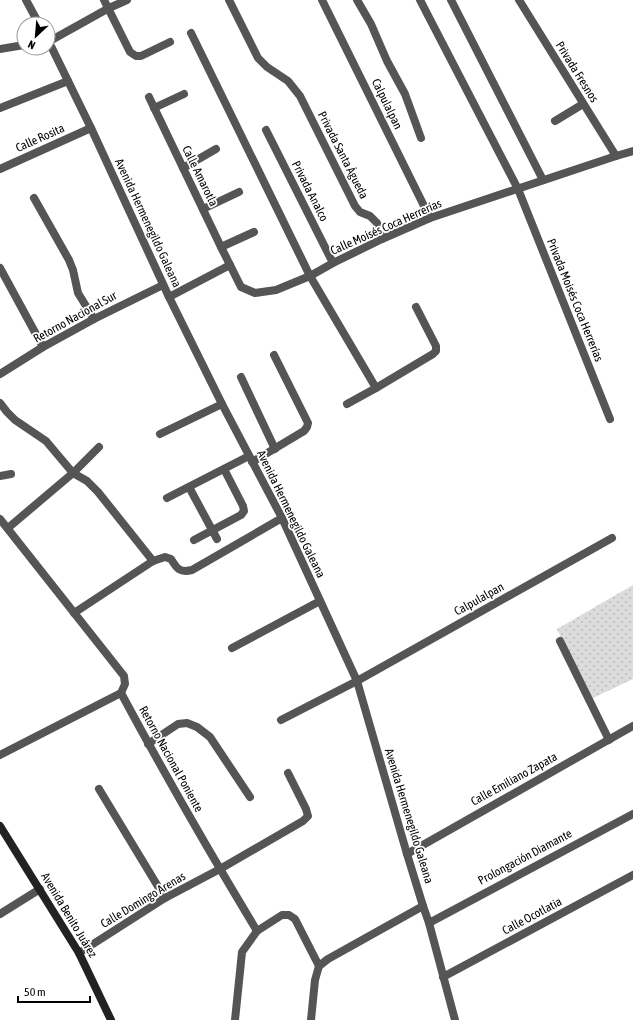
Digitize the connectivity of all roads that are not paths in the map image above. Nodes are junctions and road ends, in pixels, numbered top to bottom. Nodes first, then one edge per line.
1 (26, 0) edge
2 (104, 0) edge
3 (127, 0) edge
4 (229, 0) edge
5 (322, 0) edge
6 (357, 0) edge
7 (420, 0) edge
8 (451, 0) edge
9 (519, 0) edge
10 (109, 8) junction
11 (35, 16) edge
12 (191, 33) dead end
13 (56, 37) edge
14 (170, 42) dead end
15 (16, 46) edge
16 (0, 49) edge
17 (56, 56) edge
18 (68, 80) junction
19 (184, 94) dead end
20 (149, 96) dead end
21 (583, 104) junction
22 (0, 108) edge
23 (154, 108) junction
24 (555, 121) dead end
25 (91, 128) junction
26 (266, 130) dead end
27 (421, 138) dead end
28 (216, 149) dead end
29 (633, 151) edge
30 (616, 156) junction
31 (183, 168) junction
32 (0, 169) edge
33 (543, 180) junction
34 (518, 189) junction
35 (239, 192) dead end
36 (34, 198) dead end
37 (203, 209) junction
38 (430, 218) junction
39 (254, 232) dead end
40 (382, 239) junction
41 (221, 247) junction
42 (333, 263) junction
43 (230, 265) junction
44 (0, 268) edge
45 (310, 276) junction
46 (163, 285) junction
47 (169, 297) junction
48 (416, 307) dead end
49 (94, 319) junction
50 (43, 347) junction
51 (274, 355) dead end
52 (0, 374) edge
53 (241, 377) dead end
54 (376, 388) junction
55 (0, 403) edge
56 (222, 404) junction
57 (347, 404) dead end
58 (610, 420) dead end
59 (160, 434) dead end
60 (99, 447) dead end
61 (276, 449) junction
62 (251, 459) junction
63 (224, 468) junction
64 (73, 473) junction
65 (11, 474) dead end
66 (0, 476) edge
67 (188, 487) junction
68 (167, 498) dead end
69 (282, 518) junction
70 (0, 519) edge
71 (8, 528) junction
72 (213, 530) junction
73 (612, 538) dead end
74 (217, 539) dead end
75 (194, 540) dead end
76 (153, 561) junction
77 (320, 601) junction
78 (74, 613) junction
79 (560, 640) dead end
80 (232, 648) dead end
81 (356, 681) junction
82 (121, 693) junction
83 (281, 720) dead end
84 (633, 726) edge
85 (609, 740) junction
86 (148, 744) junction
87 (0, 755) edge
88 (288, 773) dead end
89 (99, 789) dead end
90 (250, 797) dead end
91 (633, 814) edge
92 (0, 826) edge
93 (407, 854) junction
94 (220, 870) junction
95 (633, 875) edge
96 (40, 889) junction
97 (165, 898) junction
98 (423, 906) junction
99 (0, 914) edge
100 (429, 922) junction
101 (257, 931) junction
102 (80, 953) junction
103 (319, 966) junction
104 (443, 977) junction
105 (110, 1020) edge
106 (235, 1020) edge
107 (311, 1020) edge
108 (456, 1020) edge

1 - 11 street
2 - 10 street
3 - 10 street
4 - 40 street, Privada Santa Águeda
5 - 38 street, Calpulalpan
6 - 27 street
7 - 34 street, Privada Moisés Coca Herrerías
8 - 33 street
9 - 21 street, Privada Fresnos
10 - 13 street
10 - 14 street
12 - 45 street
15 - 16 street
17 - 18 street, Avenida Hermenegildo Galeana
18 - 22 street
18 - 25 street, Avenida Hermenegildo Galeana
19 - 23 street
20 - 23 street, Calle Amarotla
21 - 24 street
21 - 30 street, Privada Fresnos
23 - 31 street, Calle Amarotla
25 - 32 street, Calle Rosita
25 - 46 street, Avenida Hermenegildo Galeana
26 - 42 street, Privada Analco
28 - 31 street
29 - 30 street, Calle Moisés Coca Herrerías
30 - 33 street, Calle Moisés Coca Herrerías
31 - 37 street, Calle Amarotla
33 - 34 street, Calle Moisés Coca Herrerías
34 - 38 street, Calle Moisés Coca Herrerías
34 - 58 street, Privada Moisés Coca Herrerías
35 - 37 street
36 - 49 street
37 - 41 street, Calle Amarotla
38 - 40 street, Calle Moisés Coca Herrerías
39 - 41 street
40 - 42 street, Calle Moisés Coca Herrerías
41 - 43 street, Calle Amarotla
42 - 45 street, Calle Moisés Coca Herrerías
43 - 45 street, Calle Moisés Coca Herrerías
43 - 47 street
44 - 50 street
45 - 54 street
46 - 47 street, Avenida Hermenegildo Galeana
46 - 49 street, Retorno Nacional Sur
47 - 56 street, Avenida Hermenegildo Galeana
48 - 54 street
49 - 50 street, Retorno Nacional Sur
50 - 52 street, Retorno Nacional Sur
51 - 61 street
53 - 61 street
54 - 57 street
55 - 64 street
56 - 59 street
56 - 62 street, Avenida Hermenegildo Galeana
60 - 64 street
61 - 62 street
62 - 63 street
62 - 69 street, Avenida Hermenegildo Galeana
63 - 67 street
63 - 72 street
64 - 71 street
64 - 76 street
65 - 66 street
67 - 68 street
67 - 72 street
69 - 76 street
69 - 77 street, Avenida Hermenegildo Galeana
70 - 71 street
71 - 78 street
72 - 74 street
72 - 75 street
73 - 81 street, Calpulalpan
76 - 78 street
77 - 80 street
77 - 81 street, Avenida Hermenegildo Galeana
78 - 82 street
79 - 85 street
81 - 83 street, Calpulalpan
81 - 93 street, Avenida Hermenegildo Galeana
82 - 86 street, Retorno Nacional Poniente
82 - 87 street
84 - 85 street, Calle Emiliano Zapata
85 - 93 street, Calle Emiliano Zapata
86 - 90 street
86 - 94 street, Retorno Nacional Poniente
88 - 94 street, Calle Domingo Arenas
89 - 97 street
91 - 100 street, Prolongación Diamante
92 - 96 main road, Avenida Benito Juárez
93 - 98 street, Avenida Hermenegildo Galeana
94 - 97 street, Calle Domingo Arenas
94 - 101 street, Retorno Nacional Poniente
95 - 104 street, Calle Ocotlatia
96 - 99 street
96 - 102 main road, Avenida Benito Juárez
97 - 102 street, Calle Domingo Arenas
98 - 100 street, Avenida Hermenegildo Galeana
98 - 103 street
100 - 104 street, Avenida Hermenegildo Galeana
101 - 103 street
101 - 106 street
102 - 105 main road, Avenida Benito Juárez
103 - 107 street
104 - 108 street, Avenida Hermenegildo Galeana

